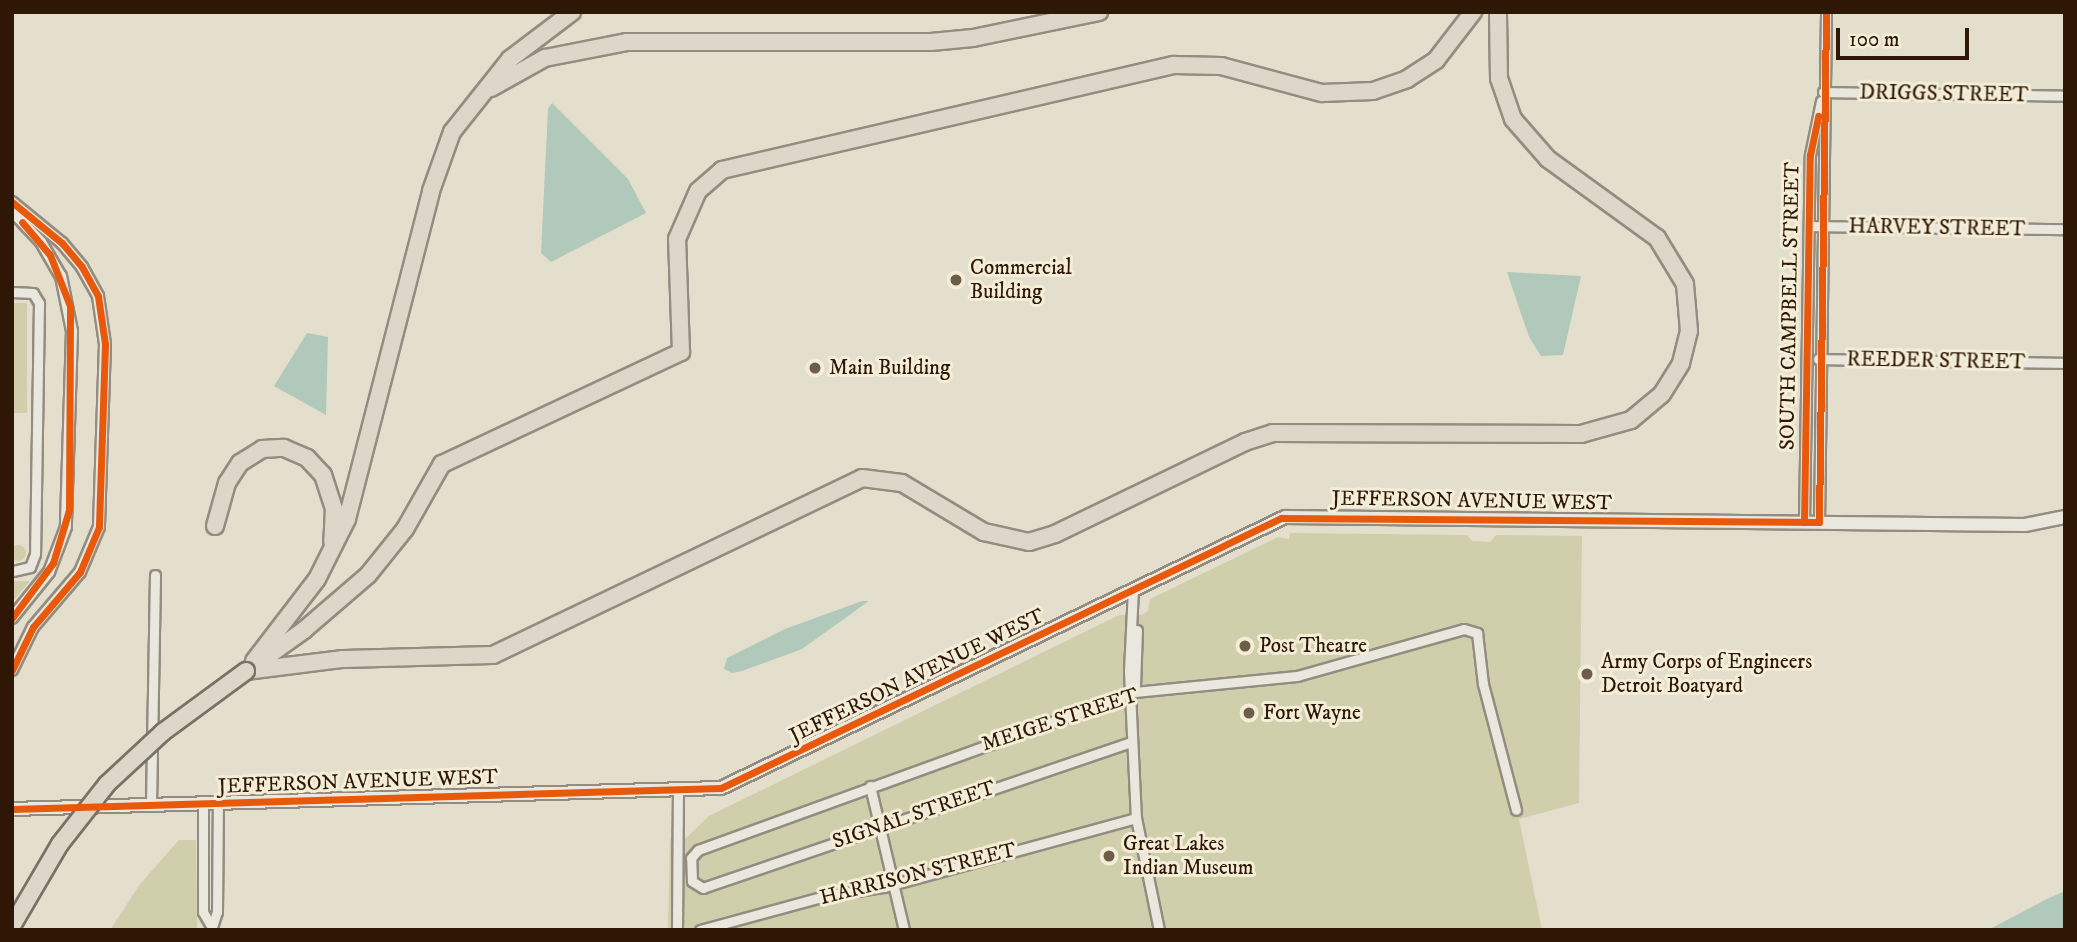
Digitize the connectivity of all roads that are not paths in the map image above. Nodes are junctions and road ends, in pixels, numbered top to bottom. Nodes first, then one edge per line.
1 (572, 12) edge
2 (1099, 12) edge
3 (1473, 12) edge
4 (1498, 12) edge
5 (1826, 12) edge
6 (1823, 92) junction
7 (2065, 96) edge
8 (466, 111) junction
9 (12, 202) edge
10 (12, 211) edge
11 (1809, 226) junction
12 (1824, 226) junction
13 (2065, 229) edge
14 (12, 292) edge
15 (1807, 359) junction
16 (1822, 359) junction
17 (2065, 363) edge
18 (2065, 510) edge
19 (2065, 517) edge
20 (1804, 522) junction
21 (1819, 522) junction
22 (215, 526) dead end
23 (327, 563) junction
24 (12, 571) edge
25 (155, 575) dead end
26 (1133, 589) junction
27 (12, 618) edge
28 (12, 670) edge
29 (246, 671) junction
30 (1133, 692) junction
31 (1132, 742) junction
32 (870, 786) junction
33 (678, 790) junction
34 (203, 804) junction
35 (218, 804) junction
36 (151, 805) junction
37 (12, 809) edge
38 (1516, 810) dead end
39 (1136, 818) junction
40 (880, 825) junction
41 (895, 883) junction
42 (696, 887) joint
43 (12, 926) edge
44 (211, 928) edge
45 (677, 930) edge
46 (700, 930) edge
47 (904, 930) edge
48 (1159, 930) edge

1 - 8 highway
2 - 8 highway
3 - 29 highway
4 - 29 highway
5 - 6 street, SOUTH CAMPBELL STREET
6 - 7 street, DRIGGS STREET
6 - 11 street, SOUTH CAMPBELL STREET
6 - 12 street, SOUTH CAMPBELL STREET
8 - 23 highway
9 - 28 street
10 - 27 street
11 - 12 street, HARVEY STREET
11 - 15 street, SOUTH CAMPBELL STREET
12 - 13 street, HARVEY STREET
12 - 16 street, SOUTH CAMPBELL STREET
14 - 24 street
15 - 16 street, REEDER STREET
15 - 20 street, SOUTH CAMPBELL STREET
16 - 17 street, REEDER STREET
16 - 21 street, SOUTH CAMPBELL STREET
18 - 19 street
19 - 21 main road, JEFFERSON AVENUE WEST
20 - 21 main road, JEFFERSON AVENUE WEST
20 - 26 main road, JEFFERSON AVENUE WEST
22 - 23 highway
23 - 29 highway
25 - 36 street
26 - 30 street
26 - 33 main road, JEFFERSON AVENUE WEST
29 - 43 highway, bridge
30 - 31 street
30 - 32 street, MEIGE STREET
30 - 38 street, MEIGE STREET
31 - 39 street
31 - 40 street, SIGNAL STREET
32 - 40 street
32 - 42 street, MEIGE STREET
33 - 35 main road, JEFFERSON AVENUE WEST
33 - 45 street
34 - 35 main road, JEFFERSON AVENUE WEST
34 - 36 main road, JEFFERSON AVENUE WEST
34 - 44 street
35 - 44 street
36 - 37 main road, JEFFERSON AVENUE WEST
39 - 41 street, HARRISON STREET
39 - 48 street
40 - 41 street
40 - 42 street, SIGNAL STREET
41 - 46 street, HARRISON STREET
41 - 47 street

